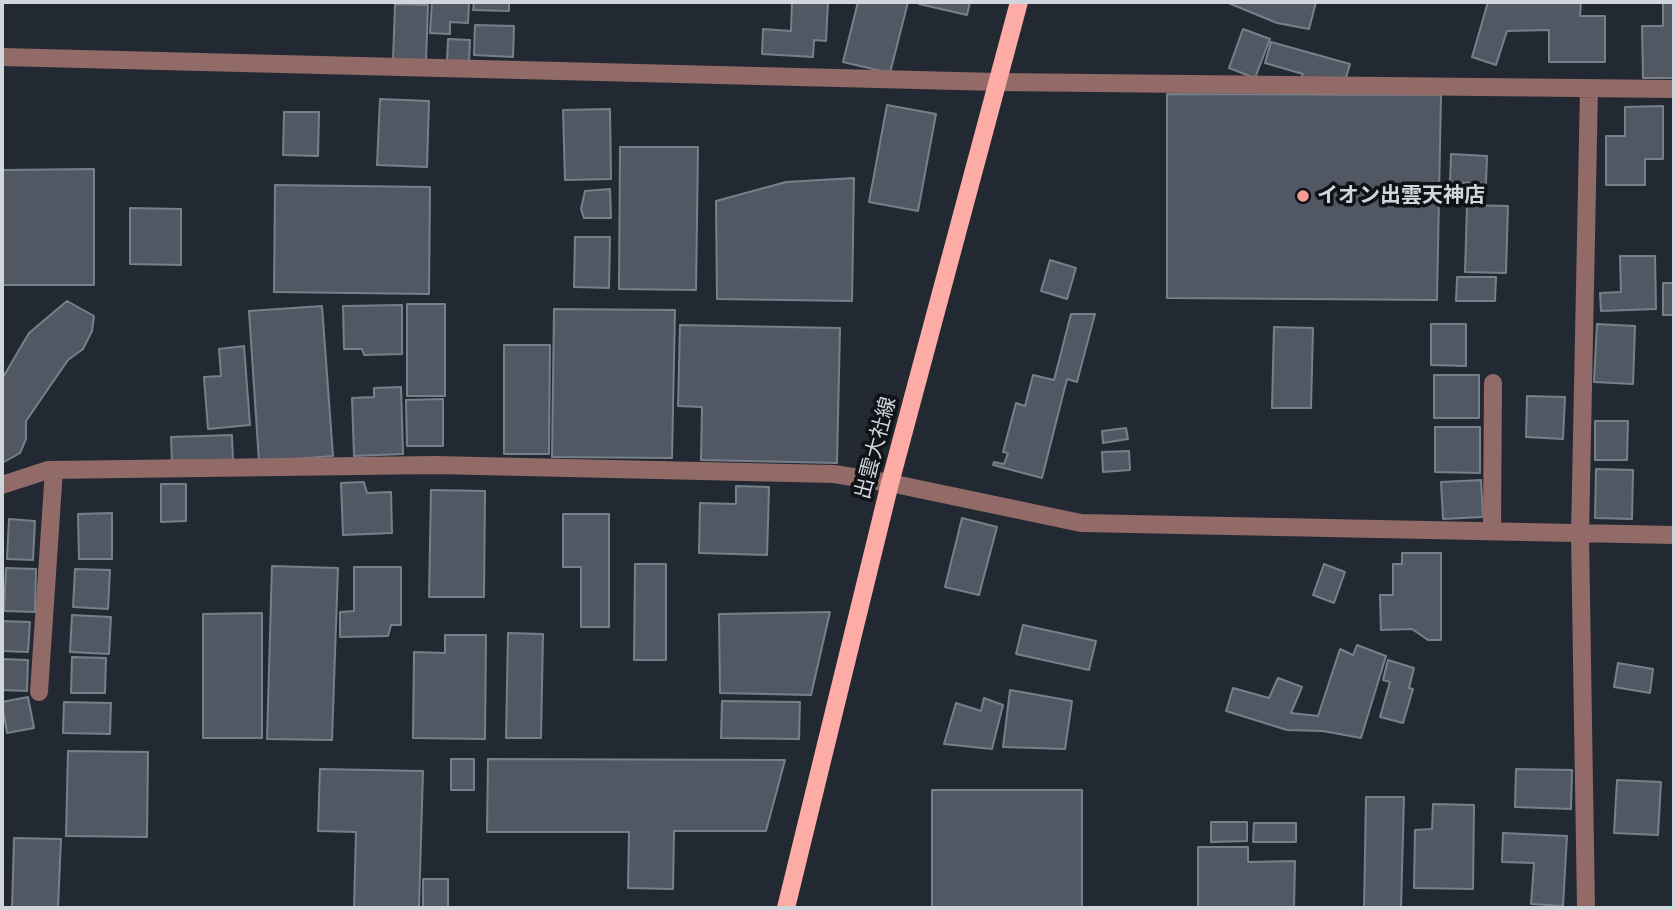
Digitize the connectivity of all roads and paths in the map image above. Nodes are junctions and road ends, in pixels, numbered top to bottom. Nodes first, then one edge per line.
1 (1018, 2) edge
2 (2, 57) edge
3 (997, 82) junction
4 (1589, 88) junction
5 (1674, 89) edge
6 (1493, 383) dead end
7 (54, 470) junction
8 (890, 483) junction
9 (2, 485) edge
10 (1492, 531) junction
11 (1580, 535) junction
12 (1674, 536) edge
13 (39, 692) dead end
14 (786, 908) edge
15 (1586, 908) edge

1 - 3 main road, 出雲大社線
2 - 3 street
3 - 4 street
3 - 8 main road, 出雲大社線
4 - 5 street
4 - 11 street
6 - 10 street
7 - 8 street
7 - 9 street
7 - 13 street
8 - 10 street
8 - 14 main road, 出雲大社線
10 - 11 street
11 - 12 street
11 - 15 street

